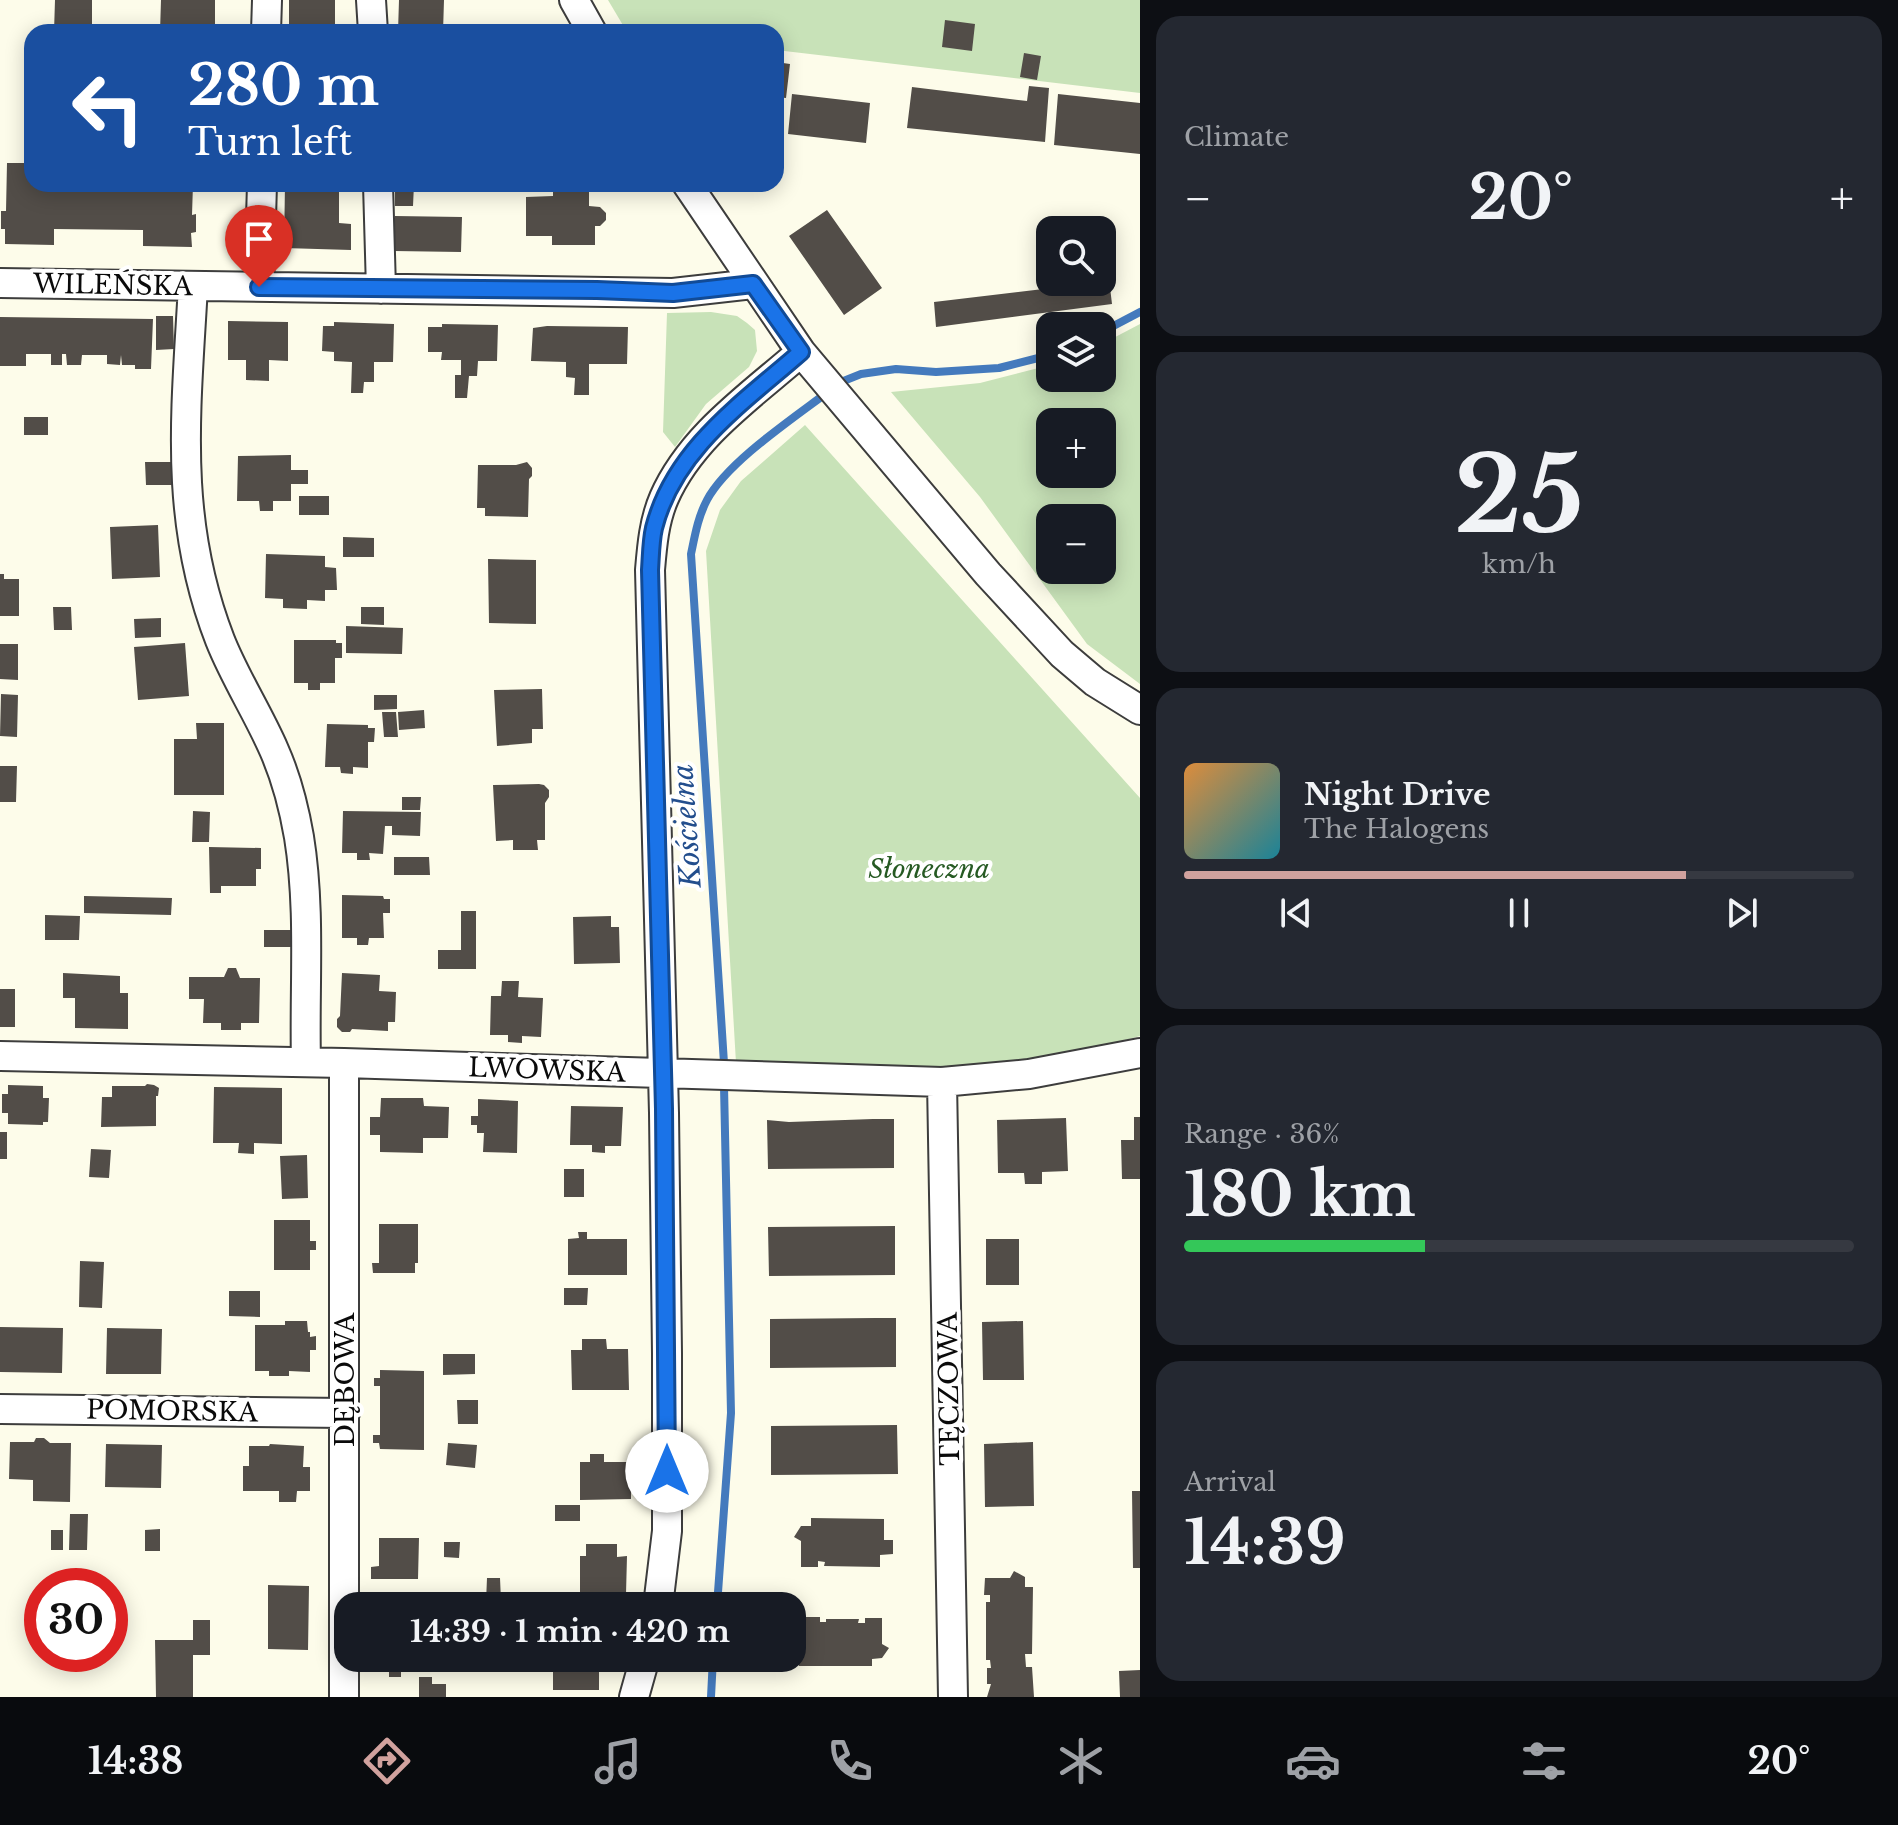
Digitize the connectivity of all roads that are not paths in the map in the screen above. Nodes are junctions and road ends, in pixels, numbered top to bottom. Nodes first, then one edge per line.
1 (267, 0) edge
2 (371, 0) edge
3 (574, 0) edge
4 (266, 24) edge
5 (372, 24) edge
6 (588, 24) edge
7 (262, 192) edge
8 (378, 192) edge
9 (692, 192) edge
10 (0, 283) edge
11 (753, 284) junction
12 (193, 286) junction
13 (259, 287) junction
14 (381, 289) junction
15 (801, 352) junction
16 (1140, 710) edge
17 (1140, 1053) edge
18 (0, 1056) edge
19 (306, 1062) junction
20 (344, 1063) junction
21 (663, 1074) junction
22 (942, 1082) junction
23 (0, 1409) edge
24 (345, 1413) junction
25 (660, 1592) edge
26 (641, 1672) edge
27 (344, 1697) edge
28 (634, 1697) edge
29 (953, 1697) edge

1 - 4 street
2 - 5 street
3 - 6 street
7 - 13 street
8 - 14 street
9 - 11 street
10 - 12 street, WILEŃSKA
11 - 14 street, WILEŃSKA
11 - 15 street
12 - 13 street, WILEŃSKA
12 - 19 street
13 - 14 street, WILEŃSKA
15 - 16 street
15 - 21 street
17 - 22 street, LWOWSKA
18 - 19 street, LWOWSKA
19 - 20 street, LWOWSKA
20 - 21 street, LWOWSKA
20 - 24 street, DĘBOWA
21 - 22 street, LWOWSKA
21 - 25 street
22 - 29 street, TĘCZOWA
23 - 24 street, POMORSKA
24 - 27 street, DĘBOWA
26 - 28 street

